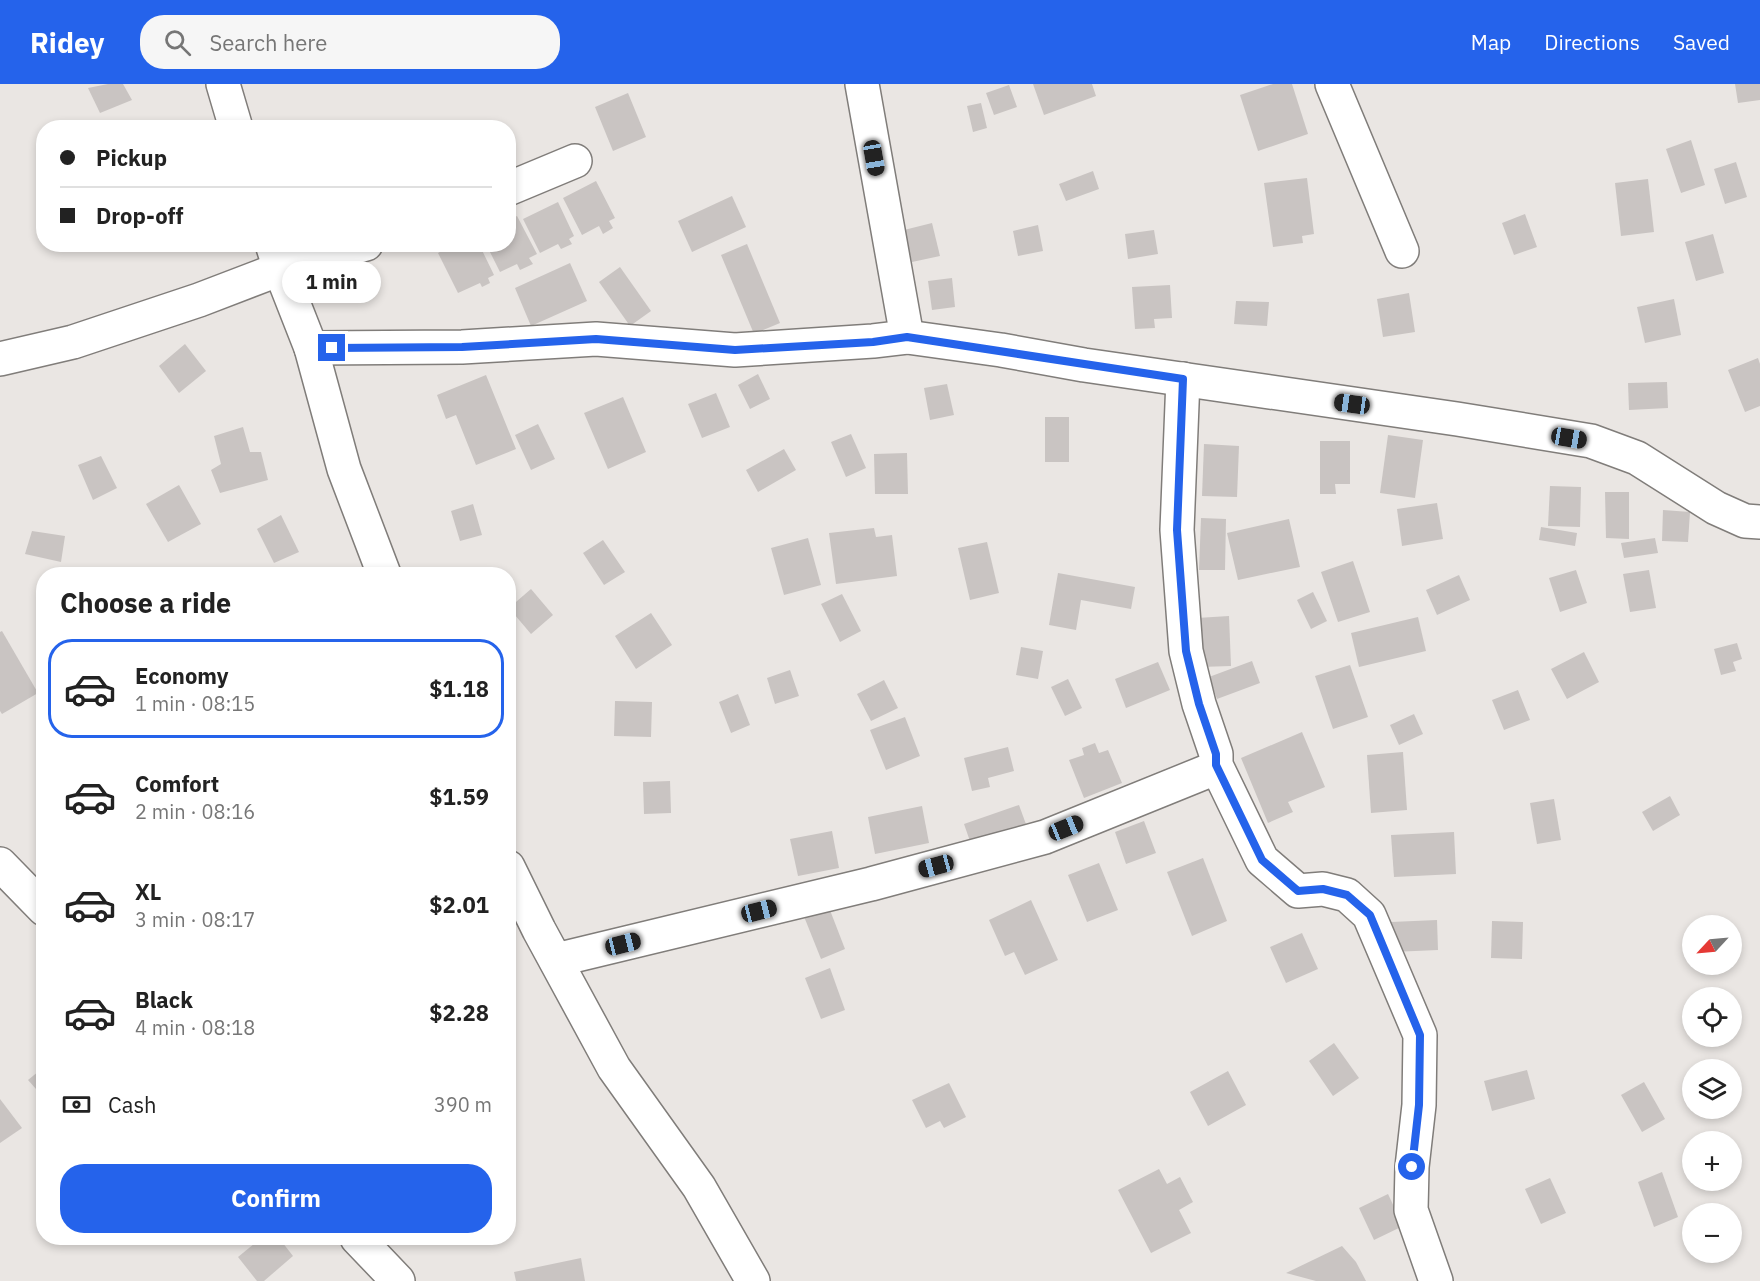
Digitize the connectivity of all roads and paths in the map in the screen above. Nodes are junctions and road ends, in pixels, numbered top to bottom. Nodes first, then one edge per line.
1 (223, 84) edge
2 (862, 84) edge
3 (1332, 84) edge
4 (234, 120) edge
5 (575, 161) dead end
6 (516, 186) edge
7 (1402, 251) dead end
8 (311, 252) edge
9 (276, 257) edge
10 (907, 337) junction
11 (311, 348) junction
12 (0, 359) edge
13 (1183, 379) junction
14 (1760, 522) edge
15 (381, 567) edge
16 (1216, 765) junction
17 (0, 864) edge
18 (516, 882) edge
19 (36, 901) edge
20 (556, 960) junction
21 (364, 1245) edge
22 (398, 1281) edge
23 (753, 1281) edge
24 (1436, 1281) edge

1 - 4 street
2 - 10 street
3 - 7 street
5 - 6 street
8 - 9 street
9 - 11 street
9 - 12 street
10 - 11 street
10 - 13 street
11 - 15 street
13 - 14 street
13 - 16 street
16 - 20 street
16 - 24 street
17 - 19 street
18 - 20 street
20 - 23 street
21 - 22 street

